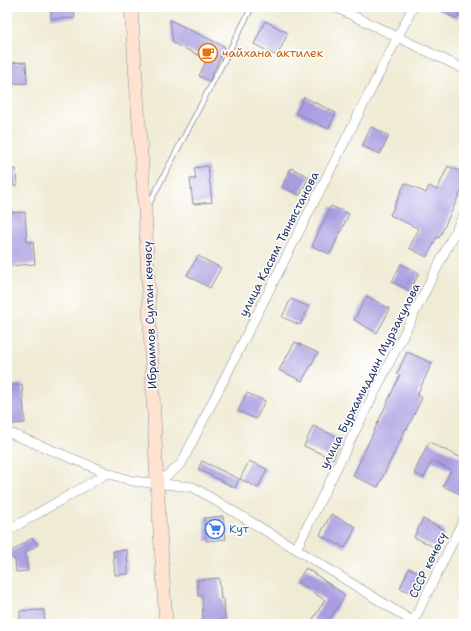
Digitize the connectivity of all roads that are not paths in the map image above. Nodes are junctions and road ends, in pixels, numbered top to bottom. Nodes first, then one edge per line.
1 (131, 7) edge
2 (252, 7) edge
3 (335, 7) edge
4 (413, 7) edge
5 (398, 37) junction
6 (464, 69) edge
7 (145, 211) junction
8 (464, 214) edge
9 (7, 432) edge
10 (108, 473) junction
11 (157, 484) junction
12 (464, 519) edge
13 (7, 531) edge
14 (296, 549) junction
15 (415, 623) edge
16 (166, 624) edge

1 - 7 main road, Ибраимов Султан көчөсү
2 - 7 lane
3 - 5 street
4 - 5 street, улица Касым Тыныстанова
5 - 6 street
5 - 11 street, улица Касым Тыныстанова
7 - 11 main road, Ибраимов Султан көчөсү
8 - 14 street, улица Бурхамиддин Мурзакулова
9 - 10 street
10 - 11 street
10 - 13 street
11 - 14 street
11 - 16 main road, Ибраимов Султан көчөсү
12 - 15 street, СССР көчөсү
14 - 15 street

